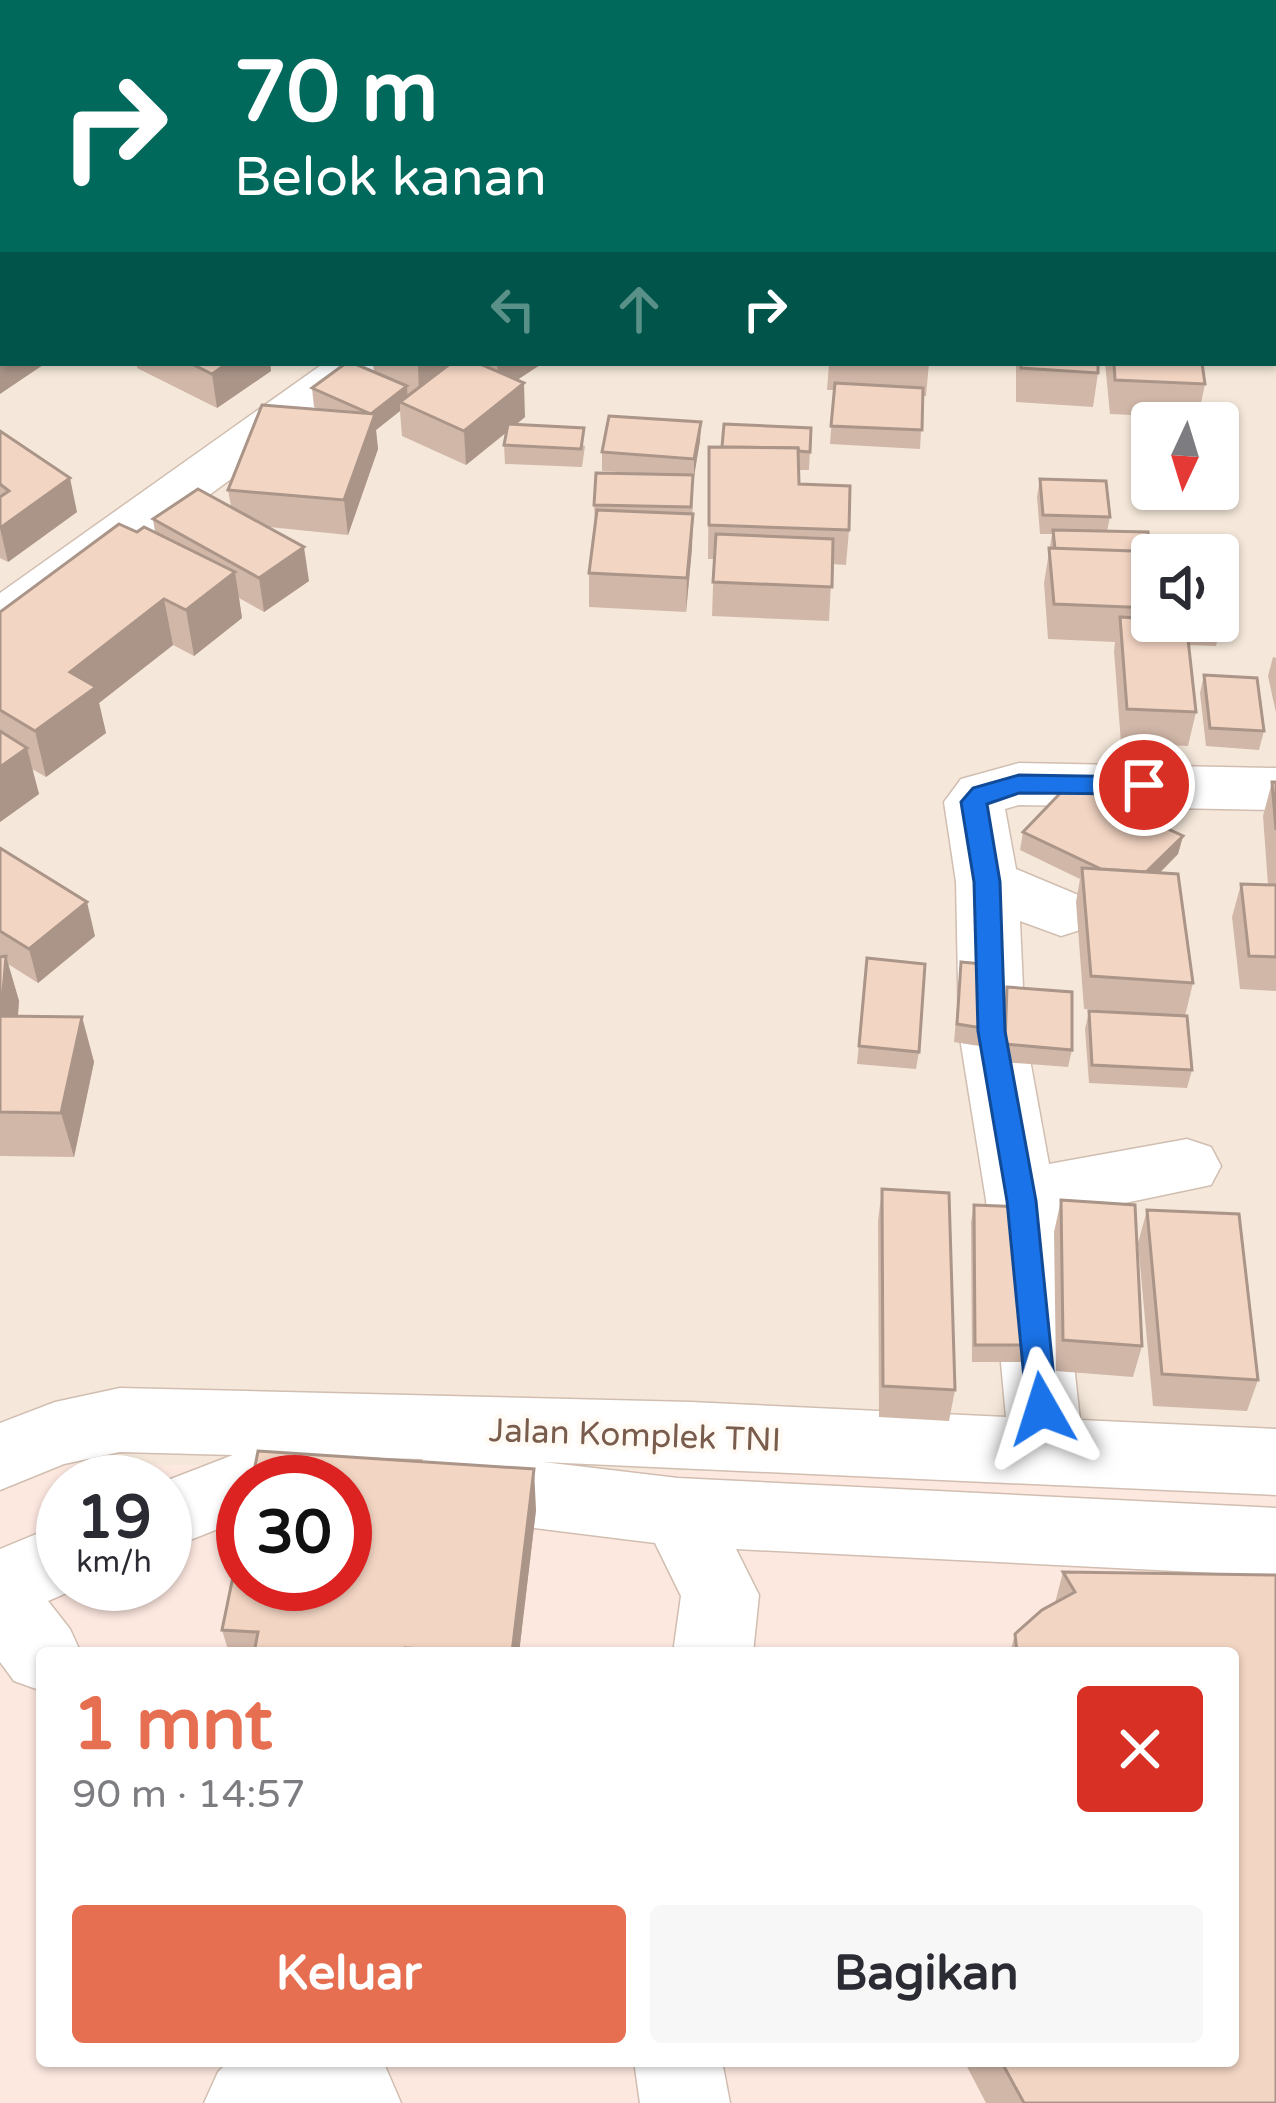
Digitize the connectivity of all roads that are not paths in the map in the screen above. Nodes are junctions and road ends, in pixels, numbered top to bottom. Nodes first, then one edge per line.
1 (353, 366) edge
2 (0, 620) edge
3 (1276, 789) edge
4 (987, 882) junction
5 (1061, 913) dead end
6 (1187, 1166) dead end
7 (1021, 1201) junction
8 (1046, 1451) junction
9 (0, 1457) edge
10 (1276, 1462) edge
11 (372, 1475) edge
12 (678, 1512) junction
13 (1276, 1542) edge
14 (36, 1570) edge
15 (0, 1585) edge
16 (0, 1600) edge
17 (36, 1647) edge
18 (714, 1647) edge
19 (288, 2067) edge
20 (340, 2067) edge
21 (679, 2067) edge
22 (249, 2103) edge
23 (356, 2103) edge
24 (686, 2103) edge

1 - 2 street
3 - 4 street
4 - 5 street
4 - 7 street
6 - 7 street
7 - 8 street
8 - 9 street, Jalan Komplek TNI
8 - 10 street, Jalan Komplek TNI
11 - 12 street
12 - 13 street
12 - 18 street
14 - 15 street
16 - 17 street
19 - 22 street
20 - 23 street
21 - 24 street

